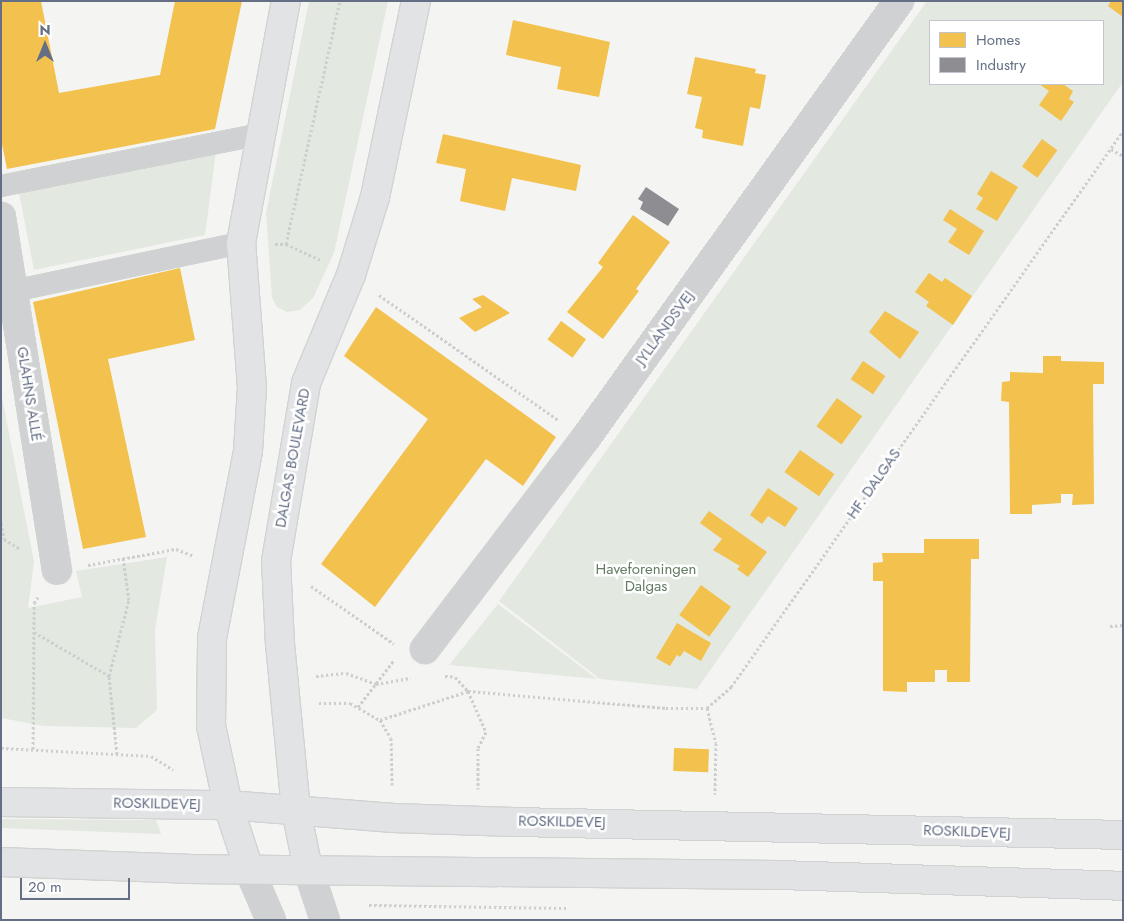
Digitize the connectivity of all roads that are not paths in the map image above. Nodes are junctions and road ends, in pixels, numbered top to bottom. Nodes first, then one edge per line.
1 (286, 1) edge
2 (416, 1) edge
3 (899, 1) edge
4 (261, 134) junction
5 (1, 186) edge
6 (1, 217) edge
7 (241, 243) junction
8 (13, 291) junction
9 (57, 570) road end
10 (413, 649) road end
11 (1, 802) edge
12 (228, 805) junction
13 (296, 810) junction
14 (1123, 835) edge
15 (1, 862) edge
16 (249, 869) junction
17 (308, 869) junction
18 (1123, 886) edge
19 (271, 920) edge
20 (325, 920) edge

1 - 4 street
2 - 13 street, DALGAS BOULEVARD
3 - 10 street, JYLLANDSVEJ
4 - 5 lane
4 - 7 street
6 - 8 street, GLAHNS ALLÉ
7 - 8 lane
7 - 12 street
8 - 9 street, GLAHNS ALLÉ
11 - 12 street, ROSKILDEVEJ
12 - 13 street, ROSKILDEVEJ
12 - 16 street
13 - 14 street, ROSKILDEVEJ
13 - 17 street, DALGAS BOULEVARD
15 - 16 street
16 - 17 street
16 - 19 street
17 - 18 street
17 - 20 street

